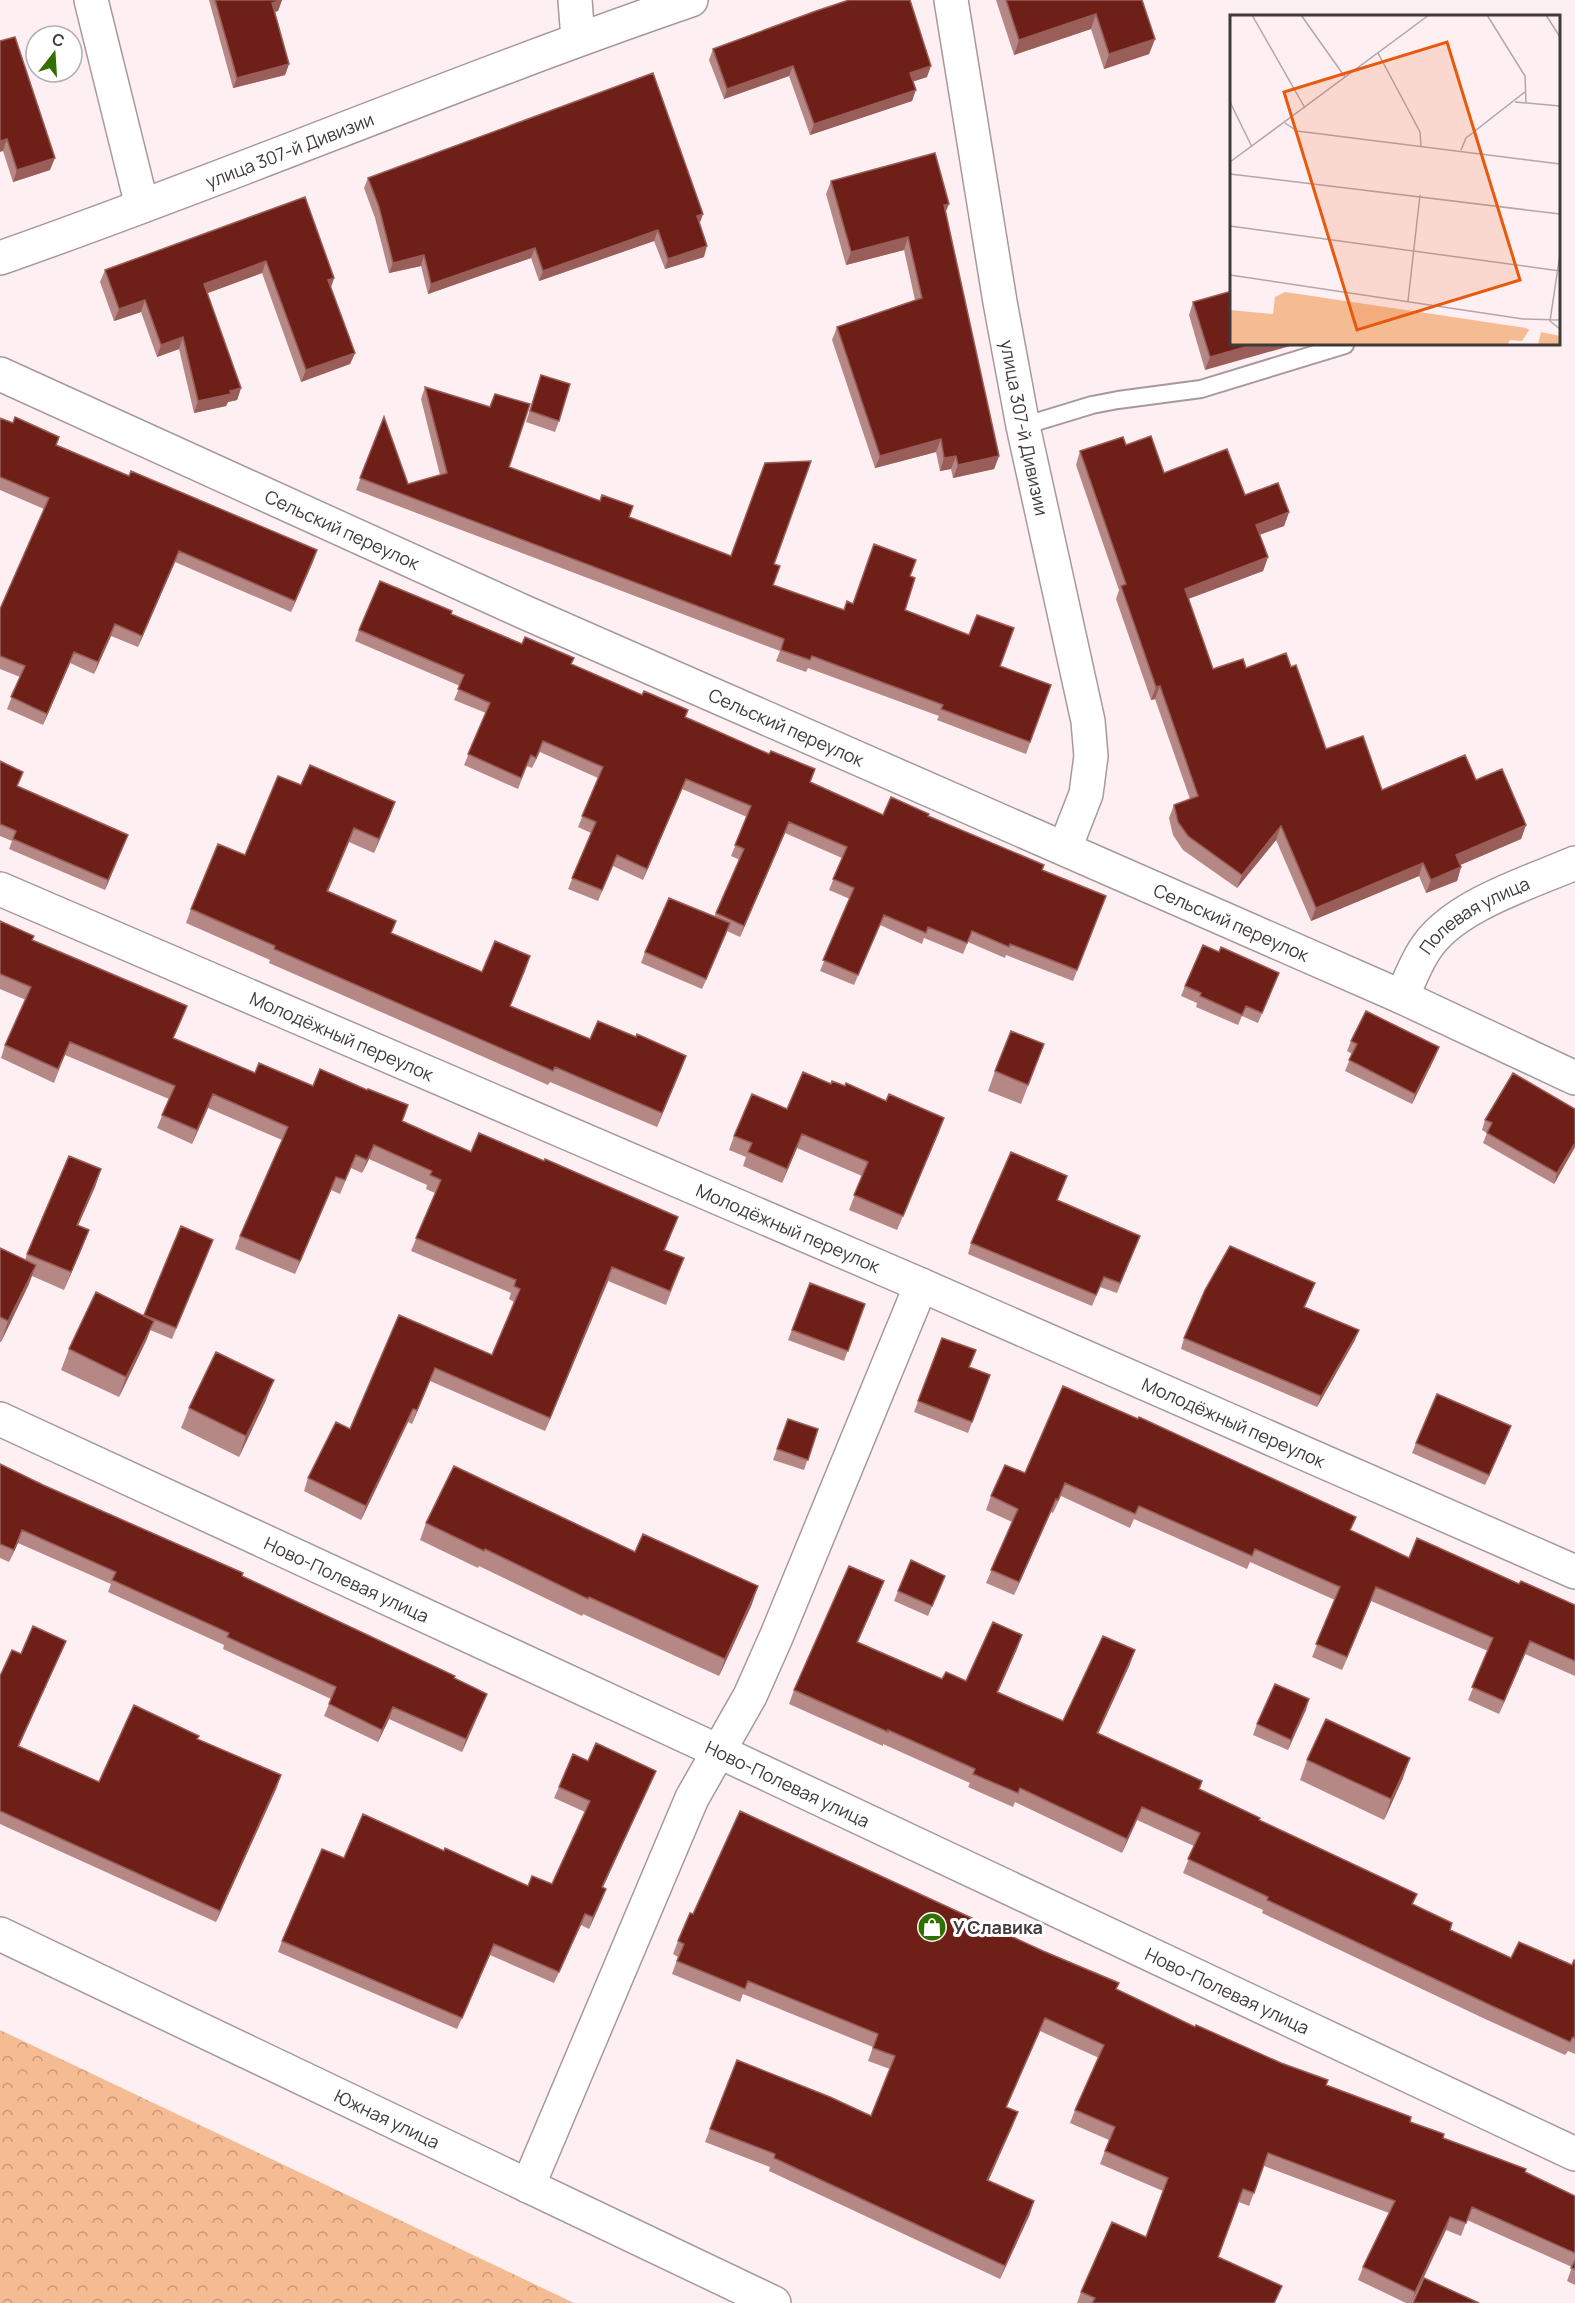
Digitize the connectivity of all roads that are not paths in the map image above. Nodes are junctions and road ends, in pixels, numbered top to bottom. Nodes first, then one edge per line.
1 (92, 0) edge
2 (575, 0) edge
3 (691, 0) edge
4 (951, 0) edge
5 (578, 39) junction
6 (142, 206) junction
7 (0, 258) edge
8 (1345, 345) edge
9 (0, 374) edge
10 (1023, 426) junction
11 (1065, 848) junction
12 (1575, 863) edge
13 (0, 889) edge
14 (1402, 997) junction
15 (1575, 1078) edge
16 (921, 1285) junction
17 (0, 1419) edge
18 (1575, 1572) edge
19 (718, 1751) junction
20 (0, 1934) edge
21 (1575, 2154) edge
22 (528, 2186) junction
23 (774, 2303) edge

1 - 6 street
2 - 5 street
3 - 5 street, улица 307-й Дивизии
4 - 10 street, улица 307-й Дивизии
5 - 6 street, улица 307-й Дивизии
6 - 7 street, улица 307-й Дивизии
8 - 10 lane
9 - 11 street, Сельский переулок
10 - 11 street, улица 307-й Дивизии
11 - 14 street, Сельский переулок
12 - 14 street, Полевая улица
13 - 16 street, Молодёжный переулок
14 - 15 street, Сельский переулок
16 - 18 street, Молодёжный переулок
16 - 19 street
17 - 19 street, Ново-Полевая улица
19 - 21 street, Ново-Полевая улица
19 - 22 street
20 - 22 street, Южная улица
22 - 23 street, Южная улица

